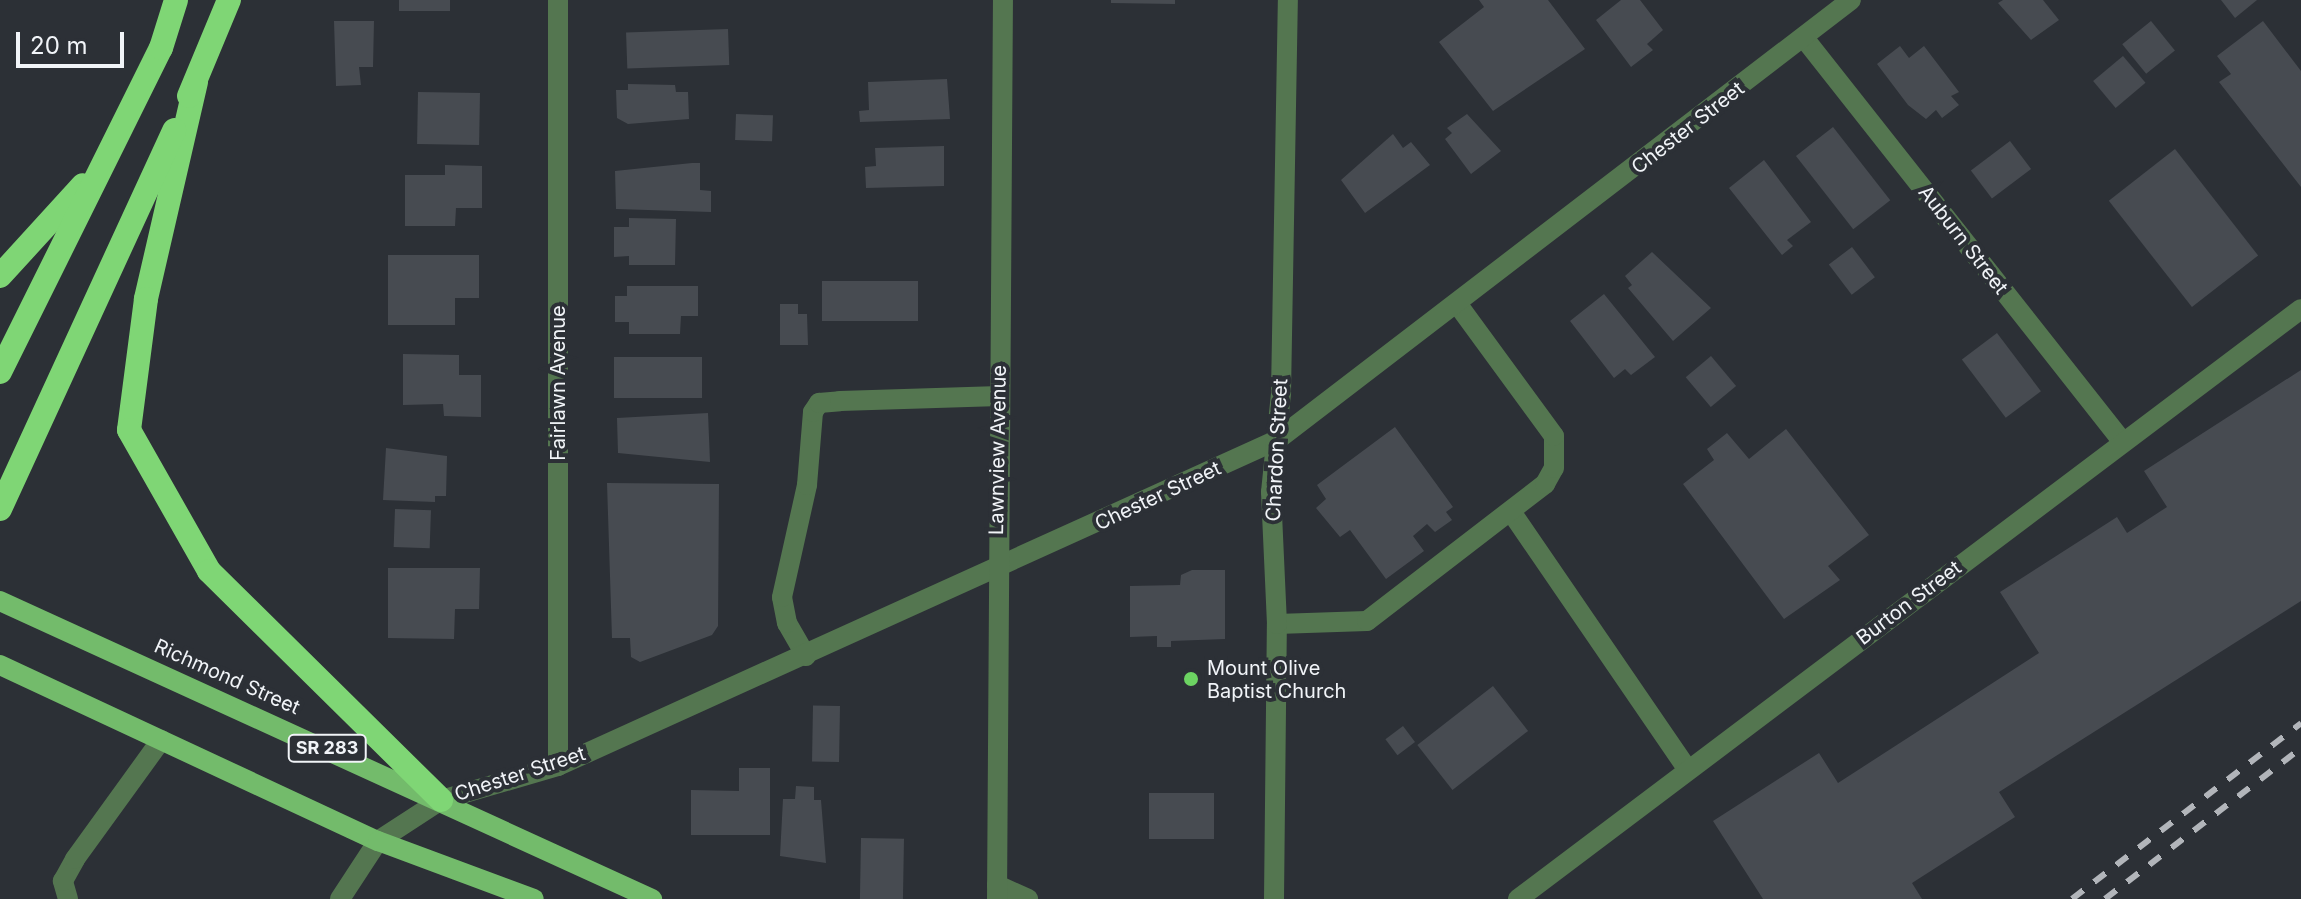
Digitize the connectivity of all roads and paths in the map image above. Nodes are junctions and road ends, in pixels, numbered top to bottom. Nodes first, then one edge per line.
1 (176, 0) edge
2 (229, 0) edge
3 (558, 0) edge
4 (1003, 0) edge
5 (1288, 0) edge
6 (1851, 0) edge
7 (1804, 38) junction
8 (196, 82) junction
9 (101, 165) junction
10 (0, 276) edge
11 (1458, 305) junction
12 (2301, 309) edge
13 (0, 372) edge
14 (1000, 396) junction
15 (1277, 440) junction
16 (2122, 441) junction
17 (0, 509) edge
18 (1512, 513) junction
19 (995, 573) junction
20 (0, 601) edge
21 (1277, 624) junction
22 (806, 656) junction
23 (0, 665) edge
24 (161, 740) junction
25 (558, 766) junction
26 (1688, 770) junction
27 (441, 800) junction
28 (378, 841) junction
29 (997, 892) edge
30 (68, 899) edge
31 (340, 899) edge
32 (534, 899) edge
33 (652, 899) edge
34 (1028, 899) edge
35 (1274, 899) edge
36 (1518, 899) edge

1 - 9 highway
2 - 8 highway
3 - 25 street, Fairlawn Avenue
4 - 14 street, Lawnview Avenue
5 - 15 street, Chardon Street
6 - 7 street, Chester Street
7 - 11 street, Chester Street
7 - 16 street, Auburn Street
8 - 17 highway
8 - 27 highway
9 - 10 highway
9 - 13 highway
11 - 15 street, Chester Street
11 - 18 street
12 - 16 street, Burton Street
14 - 19 street, Lawnview Avenue
14 - 22 street
15 - 19 street, Chester Street
15 - 21 street, Chardon Street
16 - 26 street, Burton Street
18 - 21 street
18 - 26 street
19 - 22 street, Chester Street
19 - 29 street, Lawnview Avenue
20 - 27 main road, Richmond Street / SR 283
21 - 35 street, Chardon Street
22 - 25 street, Chester Street
23 - 24 main road
24 - 28 main road
24 - 30 street
25 - 27 street, Chester Street
26 - 36 street, Burton Street
27 - 28 street, Chester Street
27 - 33 main road, Richmond Street / SR 283
28 - 31 street
28 - 32 main road
29 - 34 street

